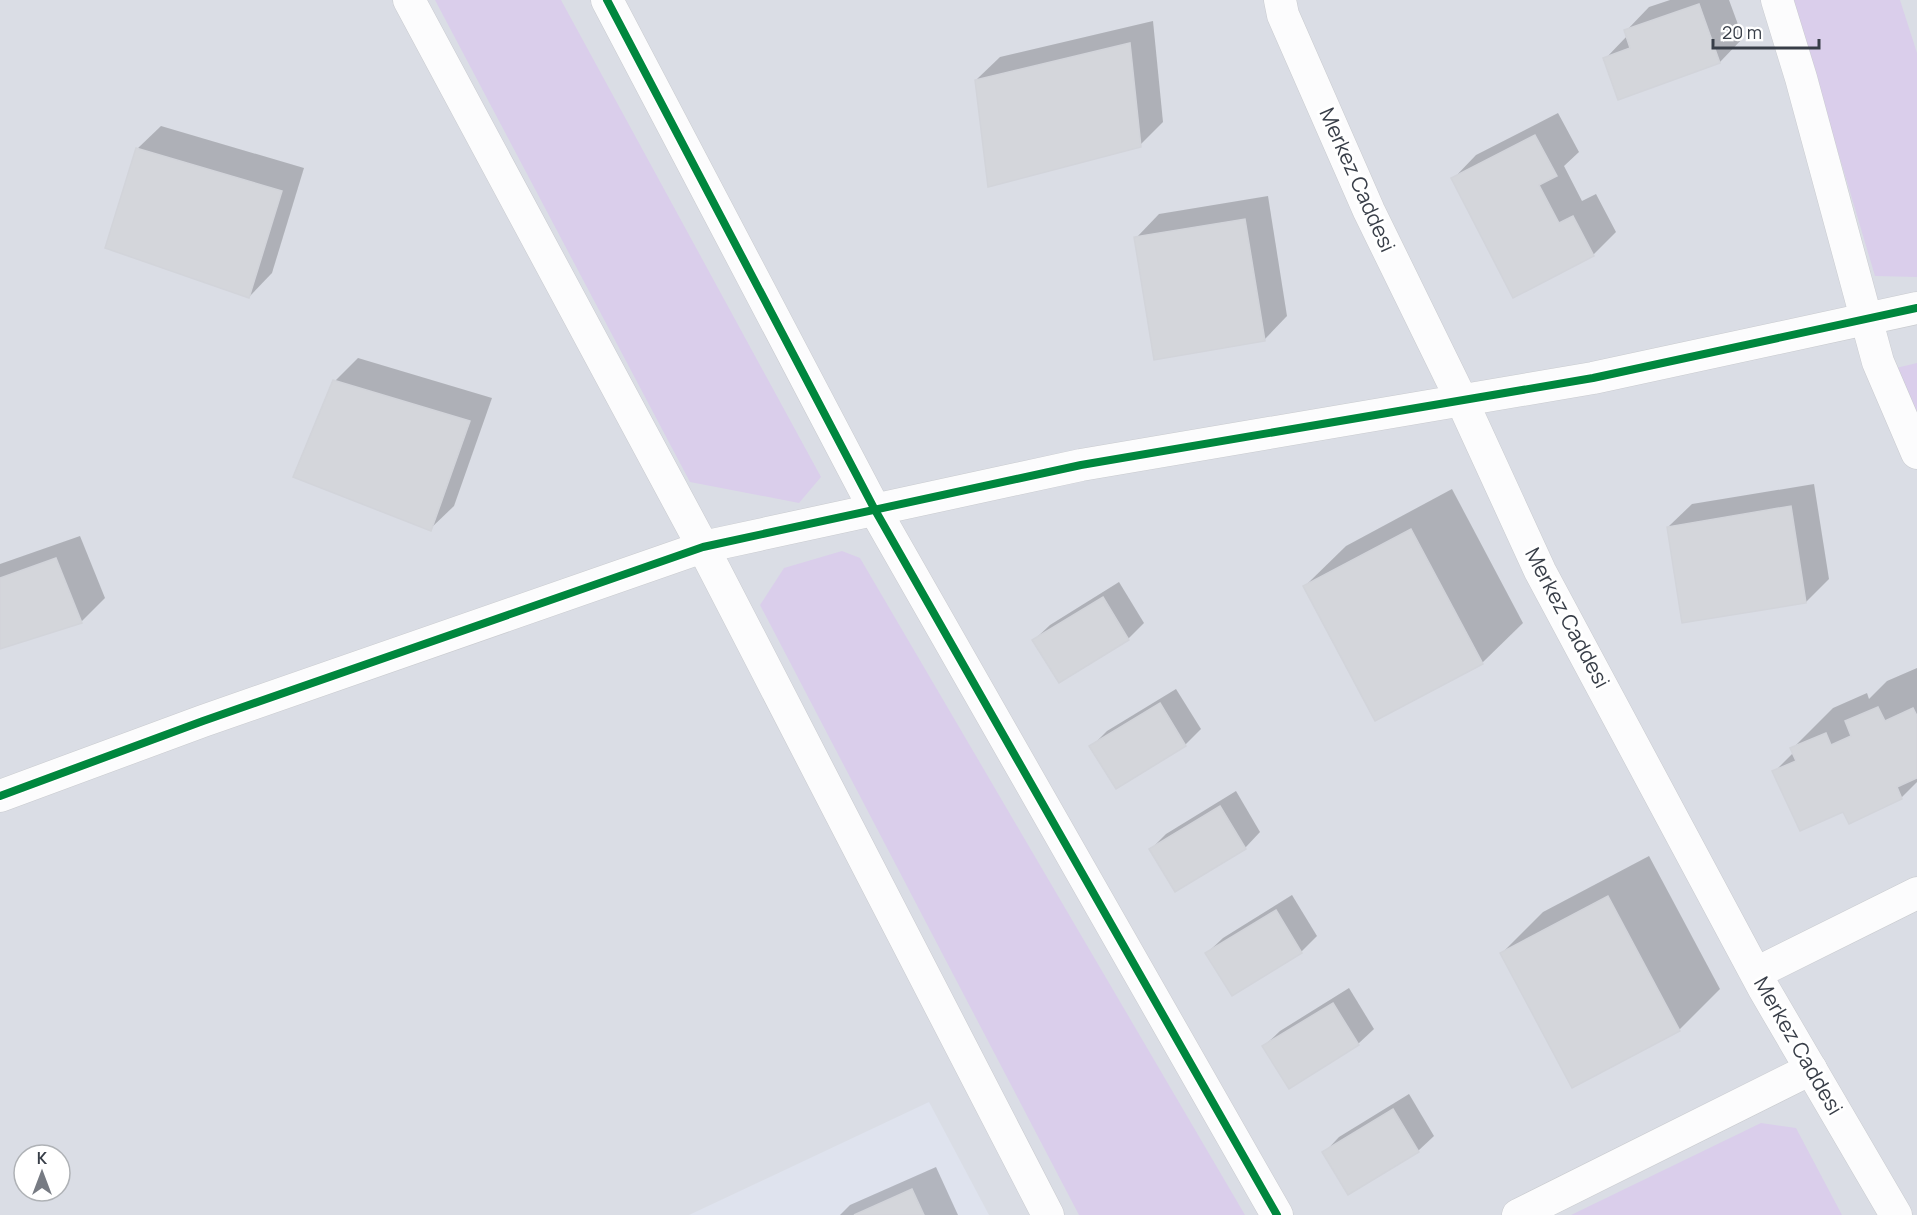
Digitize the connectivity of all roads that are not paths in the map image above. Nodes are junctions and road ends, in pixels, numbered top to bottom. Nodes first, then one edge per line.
1 (409, 0) edge
2 (607, 0) edge
3 (1280, 0) edge
4 (1777, 0) edge
5 (1917, 308) edge
6 (1866, 319) junction
7 (1462, 400) junction
8 (1917, 453) edge
9 (875, 510) junction
10 (703, 547) junction
11 (0, 796) edge
12 (1917, 893) edge
13 (1756, 973) junction
14 (1811, 1069) junction
15 (1048, 1215) edge
16 (1277, 1215) edge
17 (1518, 1215) edge
18 (1896, 1215) edge

1 - 10 street
2 - 9 street
3 - 7 street, Merkez Caddesi
4 - 6 street
5 - 6 street
6 - 7 street
6 - 8 street
7 - 9 street
7 - 13 street, Merkez Caddesi
9 - 10 street
9 - 16 street
10 - 11 street
10 - 15 street
12 - 13 street
13 - 14 street, Merkez Caddesi
14 - 17 street
14 - 18 street, Merkez Caddesi

